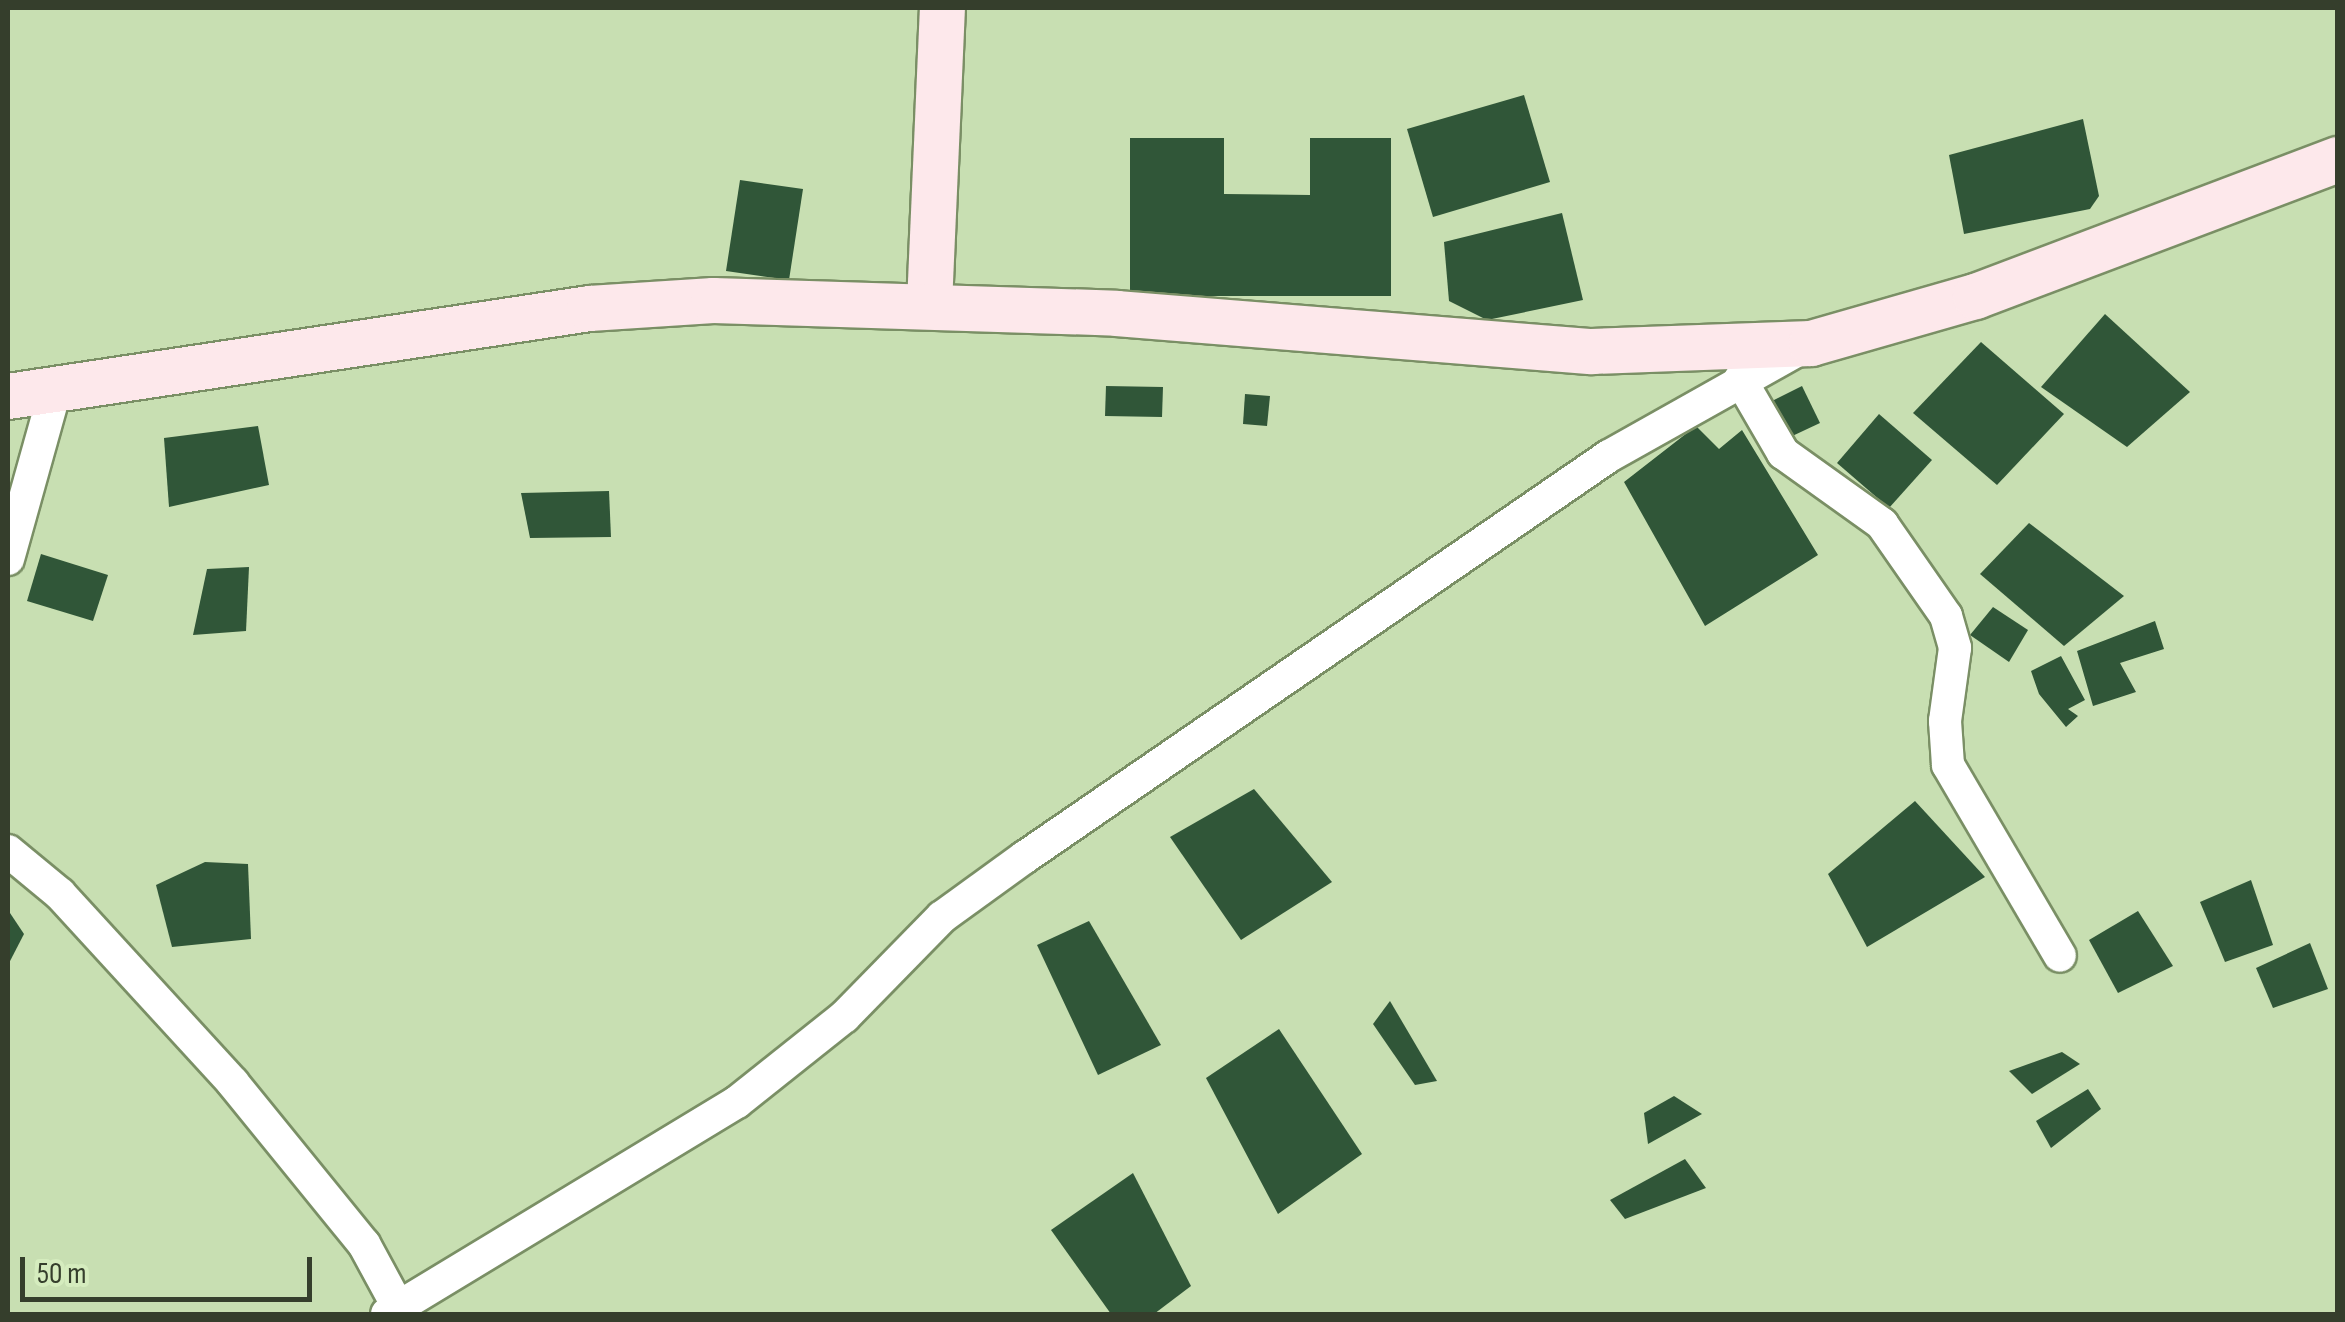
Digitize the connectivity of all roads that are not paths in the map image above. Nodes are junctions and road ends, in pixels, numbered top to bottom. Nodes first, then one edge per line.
1 (942, 8) edge
2 (2338, 158) edge
3 (929, 304) junction
4 (1812, 343) junction
5 (1740, 379) junction
6 (56, 387) junction
7 (8, 396) edge
8 (8, 559) edge
9 (8, 851) edge
10 (2060, 956) dead end
11 (397, 1312) edge

1 - 3 street
2 - 4 street
3 - 4 street
3 - 6 street
4 - 5 street
5 - 10 street
5 - 11 street
6 - 7 street
6 - 8 street
9 - 11 street

